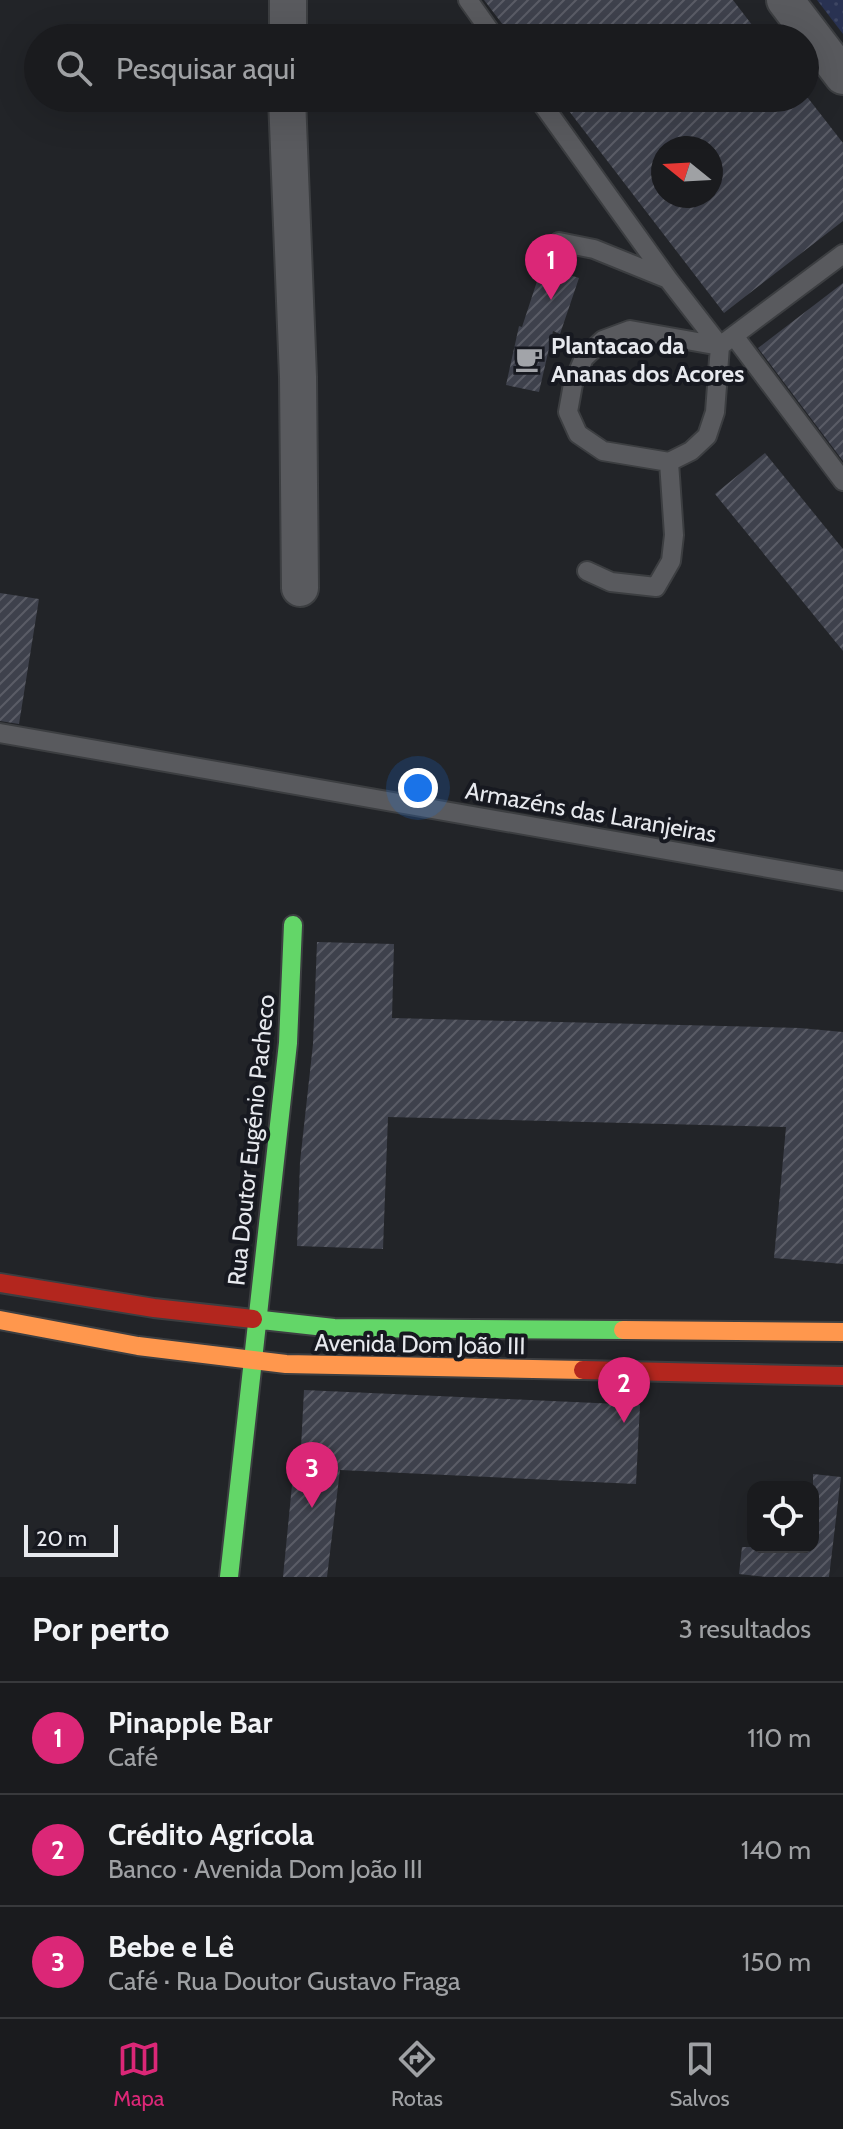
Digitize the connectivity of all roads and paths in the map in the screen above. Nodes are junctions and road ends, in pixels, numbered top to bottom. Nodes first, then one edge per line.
1 (288, 0) edge
2 (468, 0) edge
3 (785, 0) edge
4 (288, 24) edge
5 (485, 24) edge
6 (803, 24) edge
7 (819, 45) edge
8 (843, 76) edge
9 (288, 112) edge
10 (548, 112) edge
11 (559, 242) dead end
12 (843, 254) edge
13 (668, 279) junction
14 (727, 341) junction
15 (669, 462) junction
16 (843, 481) edge
17 (587, 571) dead end
18 (300, 588) dead end
19 (0, 733) edge
20 (843, 881) edge
21 (293, 925) dead end
22 (0, 1283) edge
23 (0, 1320) edge
24 (257, 1321) junction
25 (843, 1332) edge
26 (255, 1361) junction
27 (843, 1376) edge
28 (229, 1577) edge

1 - 4 street
2 - 5 lane
3 - 6 street
7 - 8 street
9 - 18 street
10 - 13 lane
11 - 13 lane
12 - 14 lane
13 - 14 lane
14 - 15 lane
14 - 15 lane
14 - 16 lane
15 - 17 lane
19 - 20 lane, Armazéns das Laranjeiras
21 - 24 main road, Rua Doutor Eugénio Pacheco
22 - 24 main road, Avenida Dom João III
23 - 26 main road, Avenida Dom João III
24 - 25 main road, Avenida Dom João III
24 - 26 main road, Rua Doutor Eugénio Pacheco
26 - 27 main road, Avenida Dom João III
26 - 28 main road, Rua Doutor Eugénio Pacheco

